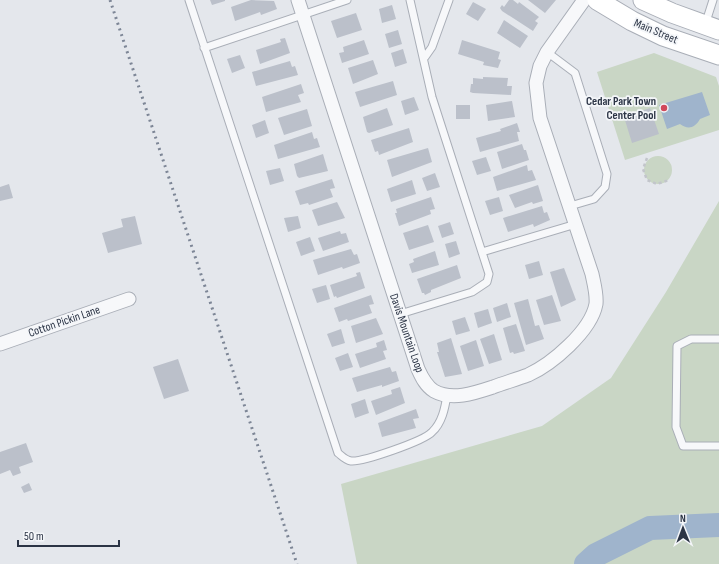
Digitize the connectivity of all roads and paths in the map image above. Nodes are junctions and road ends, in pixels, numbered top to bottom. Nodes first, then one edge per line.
1 (189, 0) edge
2 (298, 0) edge
3 (347, 0) edge
4 (410, 0) edge
5 (449, 0) edge
6 (584, 0) edge
7 (597, 0) edge
8 (643, 0) edge
9 (713, 0) edge
10 (303, 14) junction
11 (712, 28) edge
12 (204, 48) junction
13 (547, 52) junction
14 (719, 55) edge
15 (425, 57) junction
16 (647, 158) dead end
17 (669, 180) dead end
18 (570, 206) junction
19 (576, 224) junction
20 (482, 252) junction
21 (129, 298) dead end
22 (400, 314) junction
23 (719, 339) edge
24 (0, 344) edge
25 (447, 395) junction
26 (719, 446) edge

1 - 12 lane
2 - 10 street, Davis Mountain Loop
3 - 10 lane
4 - 15 lane
5 - 15 lane
6 - 13 street
7 - 14 street, Main Street
8 - 11 street, Main Street
9 - 11 lane
10 - 12 lane
10 - 22 street, Davis Mountain Loop
12 - 25 lane
13 - 18 street
13 - 18 lane
15 - 20 lane
16 - 17 path
18 - 19 street
19 - 20 lane
19 - 25 street
20 - 22 lane
21 - 24 street, Cotton Pickin Lane
22 - 25 street, Davis Mountain Loop
23 - 26 lane

